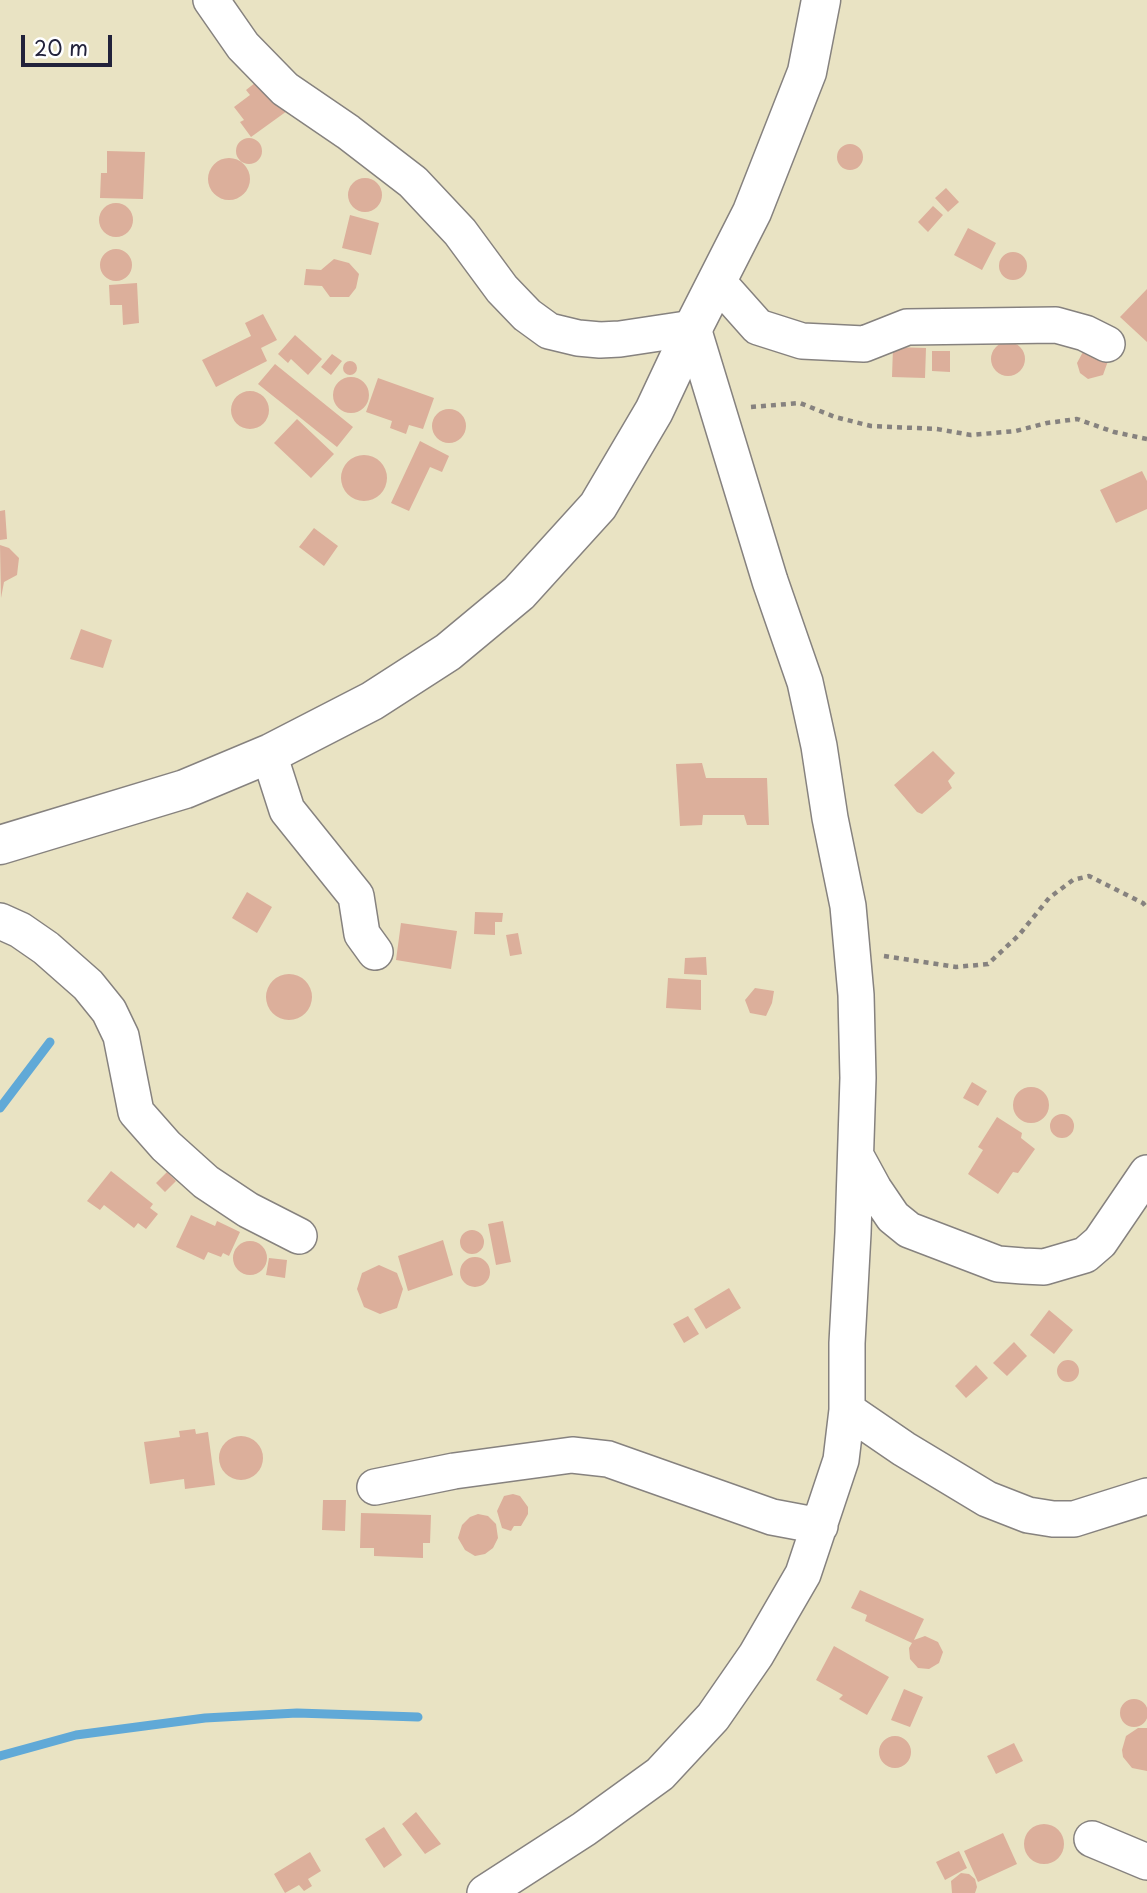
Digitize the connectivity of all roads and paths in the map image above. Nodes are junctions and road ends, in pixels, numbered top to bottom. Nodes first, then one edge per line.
1 (211, 0) edge
2 (821, 0) edge
3 (717, 281) junction
4 (693, 328) junction
5 (1107, 344) dead end
6 (719, 413) junction
7 (1147, 439) edge
8 (269, 754) junction
9 (0, 845) edge
10 (1147, 908) edge
11 (0, 922) edge
12 (852, 949) junction
13 (375, 952) dead end
14 (856, 1156) junction
15 (1147, 1173) edge
16 (299, 1236) dead end
17 (847, 1410) junction
18 (375, 1487) dead end
19 (1147, 1496) edge
20 (820, 1525) junction
21 (1092, 1839) dead end
22 (1147, 1862) edge
23 (485, 1893) edge

1 - 4 street
2 - 3 street
3 - 4 street
3 - 5 street
4 - 6 street
4 - 8 street
6 - 7 path
6 - 12 street
8 - 9 street
8 - 13 street
10 - 12 path
11 - 16 street
12 - 14 street
14 - 15 street
14 - 17 street
17 - 19 street
17 - 20 street
18 - 20 street
20 - 23 street
21 - 22 street

